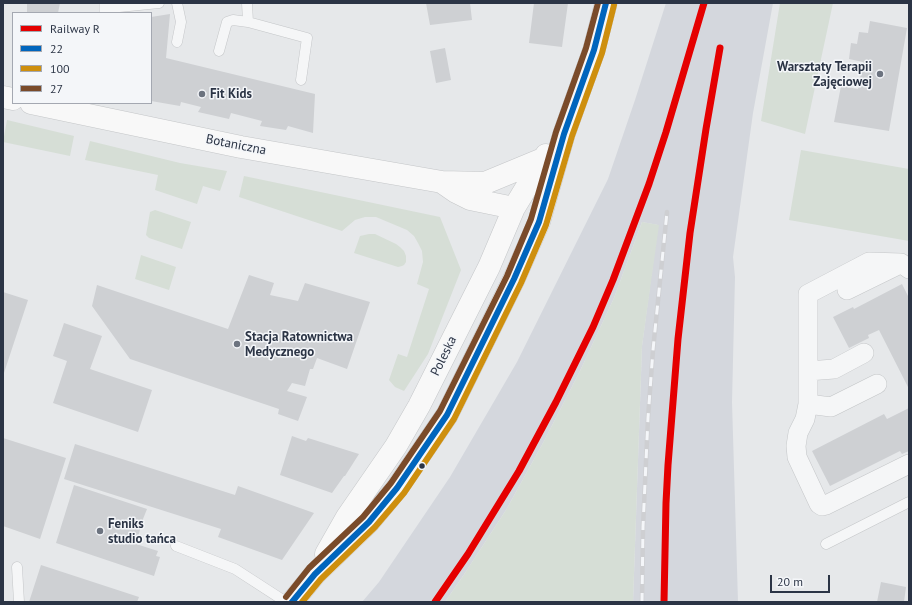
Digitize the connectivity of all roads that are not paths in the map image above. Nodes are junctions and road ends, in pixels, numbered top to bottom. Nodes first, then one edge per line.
1 (159, 3) edge
2 (177, 3) edge
3 (247, 3) edge
4 (606, 3) edge
5 (109, 8) edge
6 (248, 22) junction
7 (177, 42) dead end
8 (219, 50) dead end
9 (301, 80) dead end
10 (42, 104) edge
11 (95, 109) edge
12 (564, 134) junction
13 (543, 159) junction
14 (442, 182) junction
15 (485, 183) junction
16 (514, 208) junction
17 (539, 222) junction
18 (905, 266) edge
19 (847, 290) dead end
20 (864, 353) dead end
21 (808, 371) junction
22 (877, 384) dead end
23 (808, 404) junction
24 (909, 464) edge
25 (909, 502) edge
26 (826, 544) dead end
27 (176, 546) dead end
28 (17, 567) dead end
29 (315, 574) junction
30 (19, 602) edge
31 (286, 602) edge
32 (292, 602) edge

1 - 5 lane
2 - 7 lane
3 - 6 lane
4 - 12 main road, Poleska
6 - 8 lane
6 - 9 lane
10 - 11 main road, Botaniczna
11 - 14 main road, Botaniczna
12 - 13 main road, Poleska
12 - 17 main road, Poleska
13 - 15 main road, Botaniczna
13 - 16 main road, Poleska
14 - 15 main road, Botaniczna
14 - 16 main road, Botaniczna
15 - 16 main road, Botaniczna
16 - 17 main road, Botaniczna
16 - 29 main road, Poleska
17 - 29 main road, Poleska
18 - 19 street
18 - 21 street
20 - 21 street
21 - 23 street
22 - 23 street
23 - 24 street
25 - 26 lane
27 - 31 lane
28 - 30 lane
29 - 32 main road, Poleska

